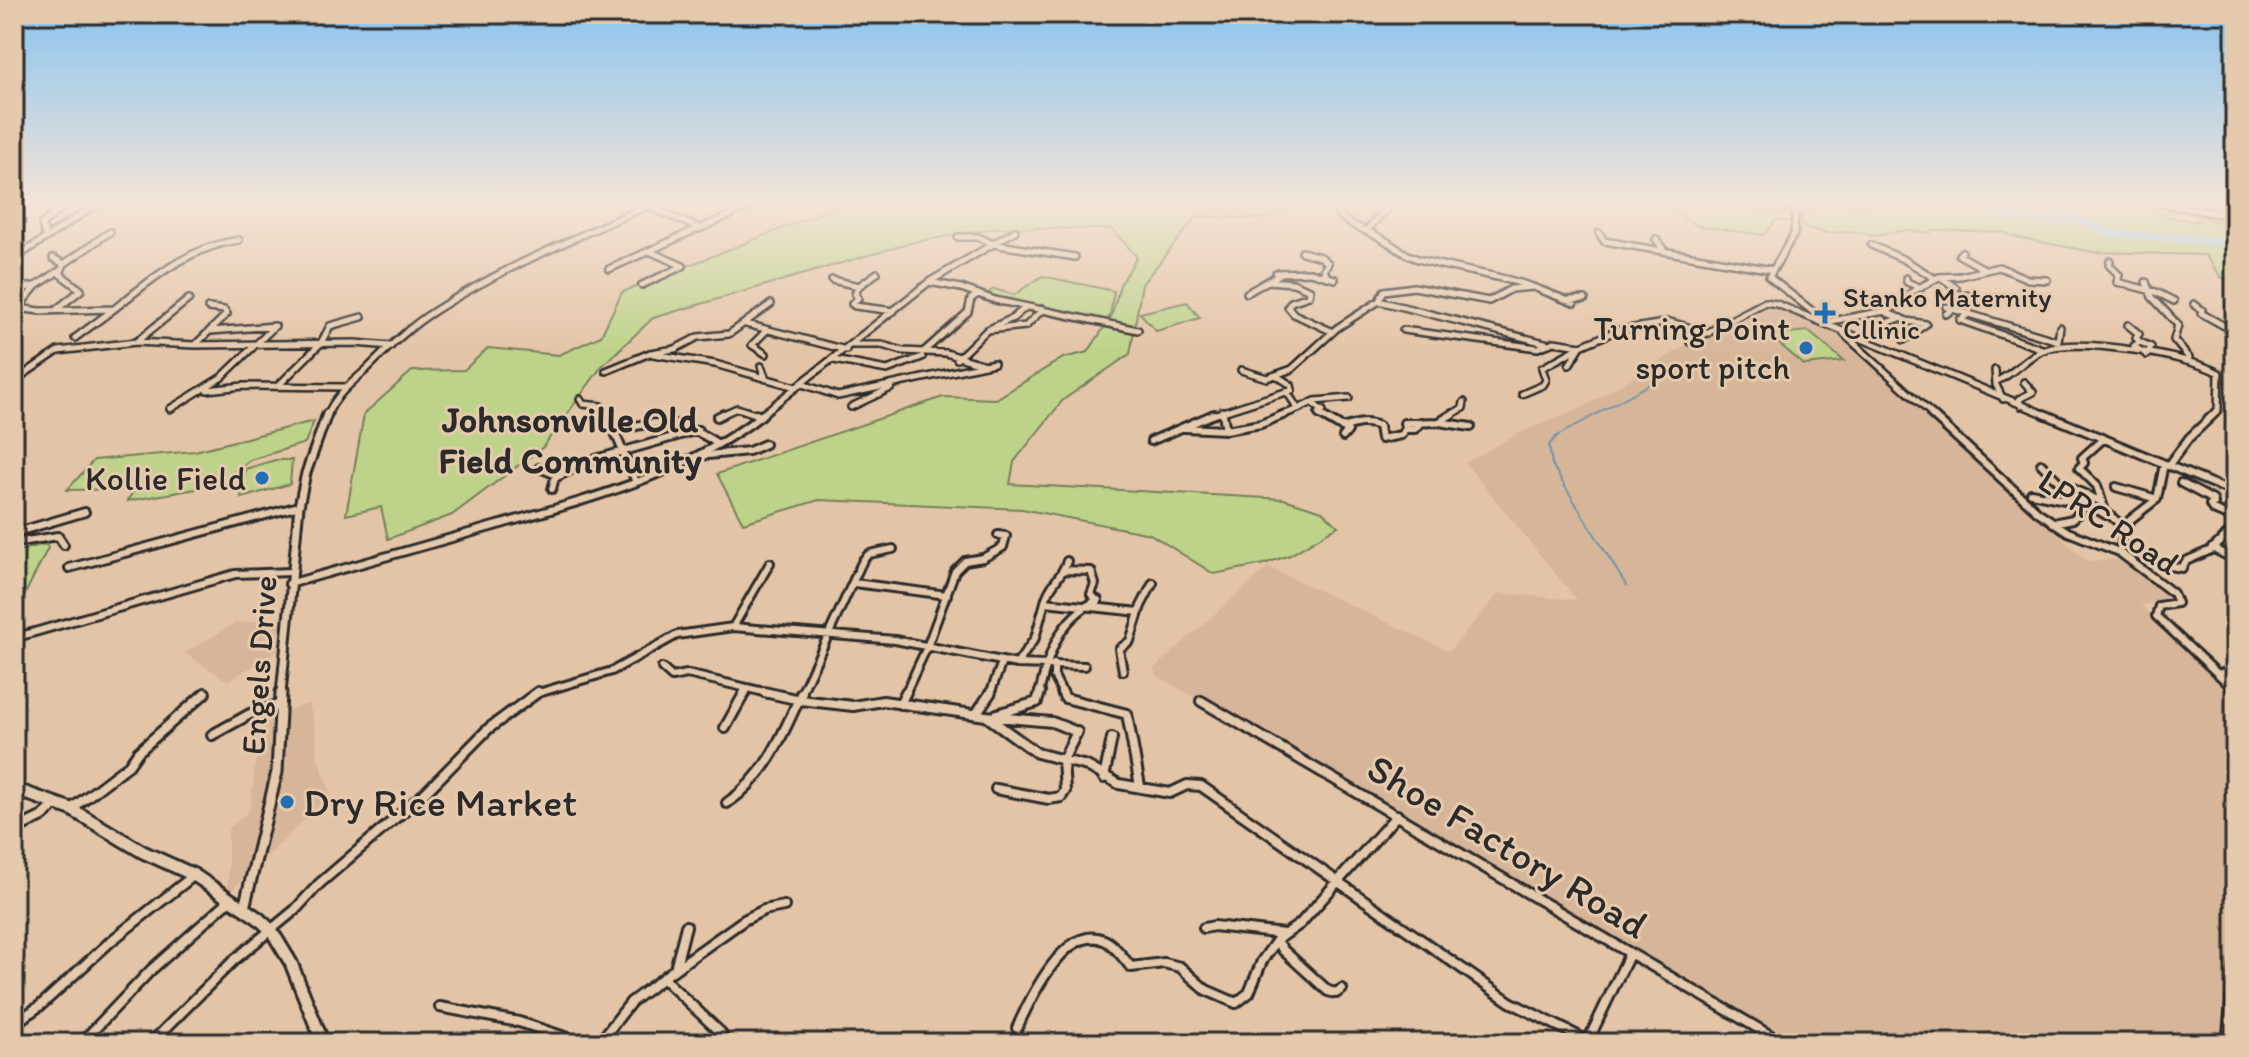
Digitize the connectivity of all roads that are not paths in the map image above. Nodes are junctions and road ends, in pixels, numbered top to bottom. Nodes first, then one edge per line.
1 (79, 253) edge
2 (191, 253) edge
3 (545, 253) edge
4 (644, 253) edge
5 (654, 253) edge
6 (977, 253) edge
7 (1052, 253) edge
8 (1307, 253) edge
9 (1404, 253) edge
10 (1686, 253) edge
11 (1783, 253) edge
12 (1890, 253) edge
13 (1961, 253) edge
14 (1075, 257) dead end
15 (53, 258) dead end
16 (2110, 261) dead end
17 (64, 264) junction
18 (609, 269) dead end
19 (1773, 270) junction
20 (1986, 270) junction
21 (877, 273) dead end
22 (61, 274) junction
23 (1327, 277) junction
24 (1906, 278) dead end
25 (1936, 278) junction
26 (1335, 279) dead end
27 (832, 280) dead end
28 (2047, 280) dead end
29 (1268, 281) junction
30 (929, 282) junction
31 (2146, 282) dead end
32 (642, 285) dead end
33 (36, 286) junction
34 (859, 286) junction
35 (1533, 287) junction
36 (1921, 288) junction
37 (14, 290) edge
38 (2151, 291) junction
39 (1247, 293) dead end
40 (978, 294) junction
41 (1967, 295) dead end
42 (189, 299) dead end
43 (1585, 299) dead end
44 (1557, 300) dead end
45 (1379, 301) junction
46 (1570, 301) junction
47 (2174, 301) dead end
48 (1947, 303) dead end
49 (771, 304) dead end
50 (2194, 304) dead end
51 (1026, 307) junction
52 (208, 308) dead end
53 (57, 309) junction
54 (114, 309) junction
55 (1043, 309) junction
56 (1955, 309) junction
57 (894, 311) junction
58 (1885, 312) junction
59 (1970, 313) junction
60 (1946, 314) dead end
61 (362, 317) dead end
62 (1901, 318) junction
63 (1826, 322) junction
64 (746, 324) junction
65 (2128, 325) dead end
66 (1878, 327) dead end
67 (2060, 327) dead end
68 (767, 330) junction
69 (987, 330) junction
70 (1138, 330) dead end
71 (1403, 330) dead end
72 (211, 331) junction
73 (1840, 331) junction
74 (1333, 332) junction
75 (2233, 332) edge
76 (1709, 333) junction
77 (1479, 334) dead end
78 (75, 338) dead end
79 (1530, 338) junction
80 (1519, 339) dead end
81 (1904, 340) dead end
82 (1487, 341) junction
83 (2058, 341) junction
84 (136, 342) junction
85 (1690, 342) dead end
86 (321, 343) junction
87 (259, 344) junction
88 (1549, 344) junction
89 (195, 345) junction
90 (852, 345) junction
91 (391, 346) junction
92 (1581, 346) junction
93 (2053, 347) junction
94 (846, 350) junction
95 (2045, 350) junction
96 (650, 353) junction
97 (766, 354) dead end
98 (922, 355) junction
99 (2147, 355) junction
100 (957, 359) junction
101 (834, 360) junction
102 (2192, 360) junction
103 (1569, 365) dead end
104 (761, 366) dead end
105 (887, 370) junction
106 (1241, 370) dead end
107 (1995, 370) dead end
108 (606, 371) dead end
109 (1277, 376) junction
110 (766, 379) junction
111 (14, 381) edge
112 (1997, 381) junction
113 (2024, 382) dead end
114 (903, 384) junction
115 (278, 386) junction
116 (799, 386) junction
117 (894, 386) junction
118 (347, 387) junction
119 (205, 391) junction
120 (1287, 392) junction
121 (1522, 394) dead end
122 (1349, 398) dead end
123 (580, 399) dead end
124 (2003, 399) junction
125 (1464, 402) dead end
126 (1312, 403) junction
127 (2021, 406) junction
128 (851, 407) dead end
129 (170, 409) dead end
130 (1298, 409) junction
131 (1222, 411) junction
132 (761, 416) junction
133 (717, 417) dead end
134 (1421, 422) junction
135 (1439, 422) junction
136 (1404, 423) dead end
137 (1471, 427) dead end
138 (1183, 428) junction
139 (1342, 428) junction
140 (698, 430) junction
141 (1226, 430) junction
142 (615, 431) junction
143 (1343, 437) dead end
144 (2103, 439) junction
145 (1151, 441) dead end
146 (718, 444) junction
147 (765, 444) dead end
148 (623, 451) junction
149 (694, 456) junction
150 (2041, 464) dead end
151 (2166, 465) junction
152 (539, 468) dead end
153 (557, 475) junction
154 (636, 482) junction
155 (2181, 483) dead end
156 (2116, 487) dead end
157 (552, 489) dead end
158 (2067, 490) junction
159 (2031, 493) dead end
160 (2235, 493) edge
161 (2157, 499) junction
162 (2068, 501) junction
163 (2102, 502) junction
164 (299, 506) junction
165 (85, 512) dead end
166 (2235, 519) edge
167 (2053, 523) junction
168 (2235, 527) edge
169 (2124, 528) junction
170 (14, 533) edge
171 (998, 535) dead end
172 (14, 543) edge
173 (64, 545) dead end
174 (2212, 548) junction
175 (893, 549) dead end
176 (2119, 552) junction
177 (2233, 556) edge
178 (1067, 561) dead end
179 (770, 563) dead end
180 (2170, 566) dead end
181 (69, 568) dead end
182 (1063, 570) junction
183 (291, 572) junction
184 (854, 583) junction
185 (1153, 583) dead end
186 (289, 584) junction
187 (947, 595) junction
188 (1045, 602) junction
189 (1098, 604) junction
190 (1083, 605) junction
191 (1139, 612) junction
192 (733, 627) junction
193 (828, 636) junction
194 (14, 638) edge
195 (927, 647) junction
196 (1002, 662) junction
197 (1051, 663) junction
198 (1017, 664) junction
199 (1085, 666) dead end
200 (662, 668) dead end
201 (2235, 670) edge
202 (1123, 671) dead end
203 (2217, 674) junction
204 (746, 689) junction
205 (2235, 690) edge
206 (205, 693) dead end
207 (800, 700) junction
208 (1201, 701) dead end
209 (281, 704) junction
210 (900, 704) junction
211 (976, 714) junction
212 (986, 716) junction
213 (725, 728) dead end
214 (212, 735) dead end
215 (1112, 738) dead end
216 (1063, 760) junction
217 (1104, 778) junction
218 (1140, 786) junction
219 (14, 789) edge
220 (996, 789) dead end
221 (57, 803) junction
222 (727, 803) dead end
223 (71, 809) junction
224 (1397, 815) junction
225 (14, 830) edge
226 (194, 875) junction
227 (1340, 881) junction
228 (231, 899) junction
229 (784, 906) dead end
230 (244, 908) junction
231 (686, 926) dead end
232 (1204, 928) dead end
233 (271, 930) junction
234 (1281, 937) junction
235 (1630, 953) junction
236 (2235, 964) edge
237 (675, 969) junction
238 (664, 979) junction
239 (1342, 989) dead end
240 (440, 1007) dead end
241 (14, 1024) edge
242 (1017, 1028) dead end
243 (86, 1038) dead end
244 (1588, 1042) edge
245 (151, 1043) edge
246 (323, 1043) edge
247 (583, 1043) edge
248 (599, 1043) edge
249 (726, 1043) edge
250 (1783, 1043) edge
251 (2227, 1043) edge

1 - 17 street
2 - 54 street
3 - 91 street, Engels Drive
4 - 18 street
5 - 32 street
6 - 30 street
7 - 14 street
8 - 23 street
9 - 35 street
10 - 19 street
11 - 19 street
12 - 25 street
13 - 20 street
15 - 17 street
16 - 38 street
17 - 22 street
19 - 63 street
20 - 25 street
20 - 28 street
21 - 34 street
22 - 33 street
22 - 53 street
23 - 26 street
23 - 29 street
24 - 36 street
25 - 36 street
25 - 41 street
27 - 34 street
29 - 39 street
29 - 74 street
30 - 40 street
30 - 57 street
31 - 38 street
33 - 37 street
33 - 53 street
34 - 57 street
35 - 45 street
35 - 46 street
36 - 58 street
38 - 47 street
38 - 102 street
40 - 51 street
40 - 98 street
42 - 84 street
43 - 46 street
44 - 46 street
45 - 74 street
45 - 79 street
48 - 56 street
49 - 64 street
50 - 75 street
51 - 55 street
51 - 69 street
52 - 72 street
53 - 54 street
54 - 78 street
55 - 69 street
55 - 70 street
56 - 59 street
56 - 60 street
57 - 90 street
58 - 62 street
58 - 63 street
59 - 83 street
59 - 95 street
61 - 86 street
62 - 66 street
62 - 81 street
63 - 73 street
63 - 76 street
64 - 68 street
64 - 96 street
65 - 99 street
67 - 83 street
68 - 94 street
68 - 97 street
69 - 100 street
71 - 82 street
72 - 87 street
72 - 89 street
73 - 124 street
73 - 167 street, LPRC Road
74 - 109 street
76 - 85 street
76 - 92 street
77 - 82 street
79 - 80 street
79 - 88 street
82 - 88 street
83 - 93 street
84 - 89 street
84 - 111 street
86 - 87 street
86 - 91 street
86 - 115 street
87 - 89 street
87 - 119 street
88 - 92 street
90 - 94 street
90 - 98 street
91 - 118 street, Engels Drive
92 - 103 street
92 - 121 street
93 - 95 street
93 - 99 street
94 - 101 street
95 - 112 street
96 - 108 street
96 - 110 street
98 - 100 street
98 - 105 street
99 - 102 street
100 - 114 street
101 - 105 street
101 - 116 street
102 - 151 street
104 - 110 street
105 - 114 street
106 - 109 street
107 - 112 street
109 - 120 street
110 - 116 street
112 - 124 street
113 - 127 street
114 - 117 street
115 - 118 street
115 - 119 street
116 - 117 street
116 - 132 street
117 - 128 street
118 - 164 street, Engels Drive
119 - 129 street
120 - 130 street
120 - 131 street
122 - 126 street
123 - 142 street
124 - 127 street
125 - 135 street
126 - 130 street
126 - 139 street
127 - 144 street
130 - 141 street
131 - 138 street
131 - 141 street
132 - 133 street
132 - 146 street
134 - 135 street
134 - 136 street
134 - 139 street
135 - 137 street
138 - 141 street
138 - 145 street
139 - 143 street
140 - 142 street
140 - 146 street
140 - 148 street
142 - 148 street
144 - 151 street
144 - 163 street
146 - 149 street
147 - 149 street
148 - 153 street
148 - 154 street
149 - 154 street
150 - 158 street
151 - 160 street
151 - 161 street
152 - 153 street
153 - 157 street
154 - 186 street
155 - 166 street
156 - 161 street
158 - 162 street
158 - 163 street
158 - 169 street
159 - 162 street
161 - 169 street
162 - 167 street
163 - 169 street
164 - 181 street
164 - 183 street, Engels Drive
165 - 170 street
167 - 176 street, LPRC Road
168 - 174 street
169 - 176 street
171 - 187 street
172 - 173 street
174 - 177 street
174 - 180 street
175 - 184 street
176 - 203 street, LPRC Road
178 - 182 street
179 - 192 street
182 - 188 street
182 - 189 street
183 - 186 street, Engels Drive
183 - 194 street
184 - 187 street
184 - 193 street
185 - 191 street
186 - 209 street, Engels Drive
187 - 195 street
188 - 190 street
188 - 198 street
189 - 190 street
189 - 191 street
190 - 197 street
191 - 202 street
192 - 193 street
192 - 233 street
193 - 195 street
193 - 207 street
195 - 196 street
195 - 210 street
196 - 198 street
196 - 211 street
197 - 198 street
197 - 199 street
197 - 212 street
197 - 218 street
200 - 204 street
201 - 203 street
203 - 205 street, LPRC Road
204 - 207 street
204 - 213 street
206 - 223 street
207 - 210 street
207 - 222 street
208 - 224 street, Shoe Factory Road
209 - 214 street
209 - 230 street, Engels Drive
210 - 211 street
211 - 212 street
212 - 216 street
212 - 216 street
215 - 217 street
216 - 217 street
216 - 220 street
217 - 218 street
218 - 227 street
219 - 221 main road
221 - 223 main road
221 - 225 street
223 - 226 main road
224 - 227 street
224 - 235 street, Shoe Factory Road
226 - 228 main road
226 - 241 street
227 - 234 street
227 - 244 street
228 - 230 main road
228 - 243 street
229 - 237 street
230 - 233 main road
231 - 237 street
232 - 234 street
233 - 245 street
233 - 246 main road
234 - 239 street
234 - 242 street
235 - 244 street
235 - 250 street, Shoe Factory Road
236 - 251 street
237 - 238 street
238 - 248 street
238 - 249 street
240 - 247 street

